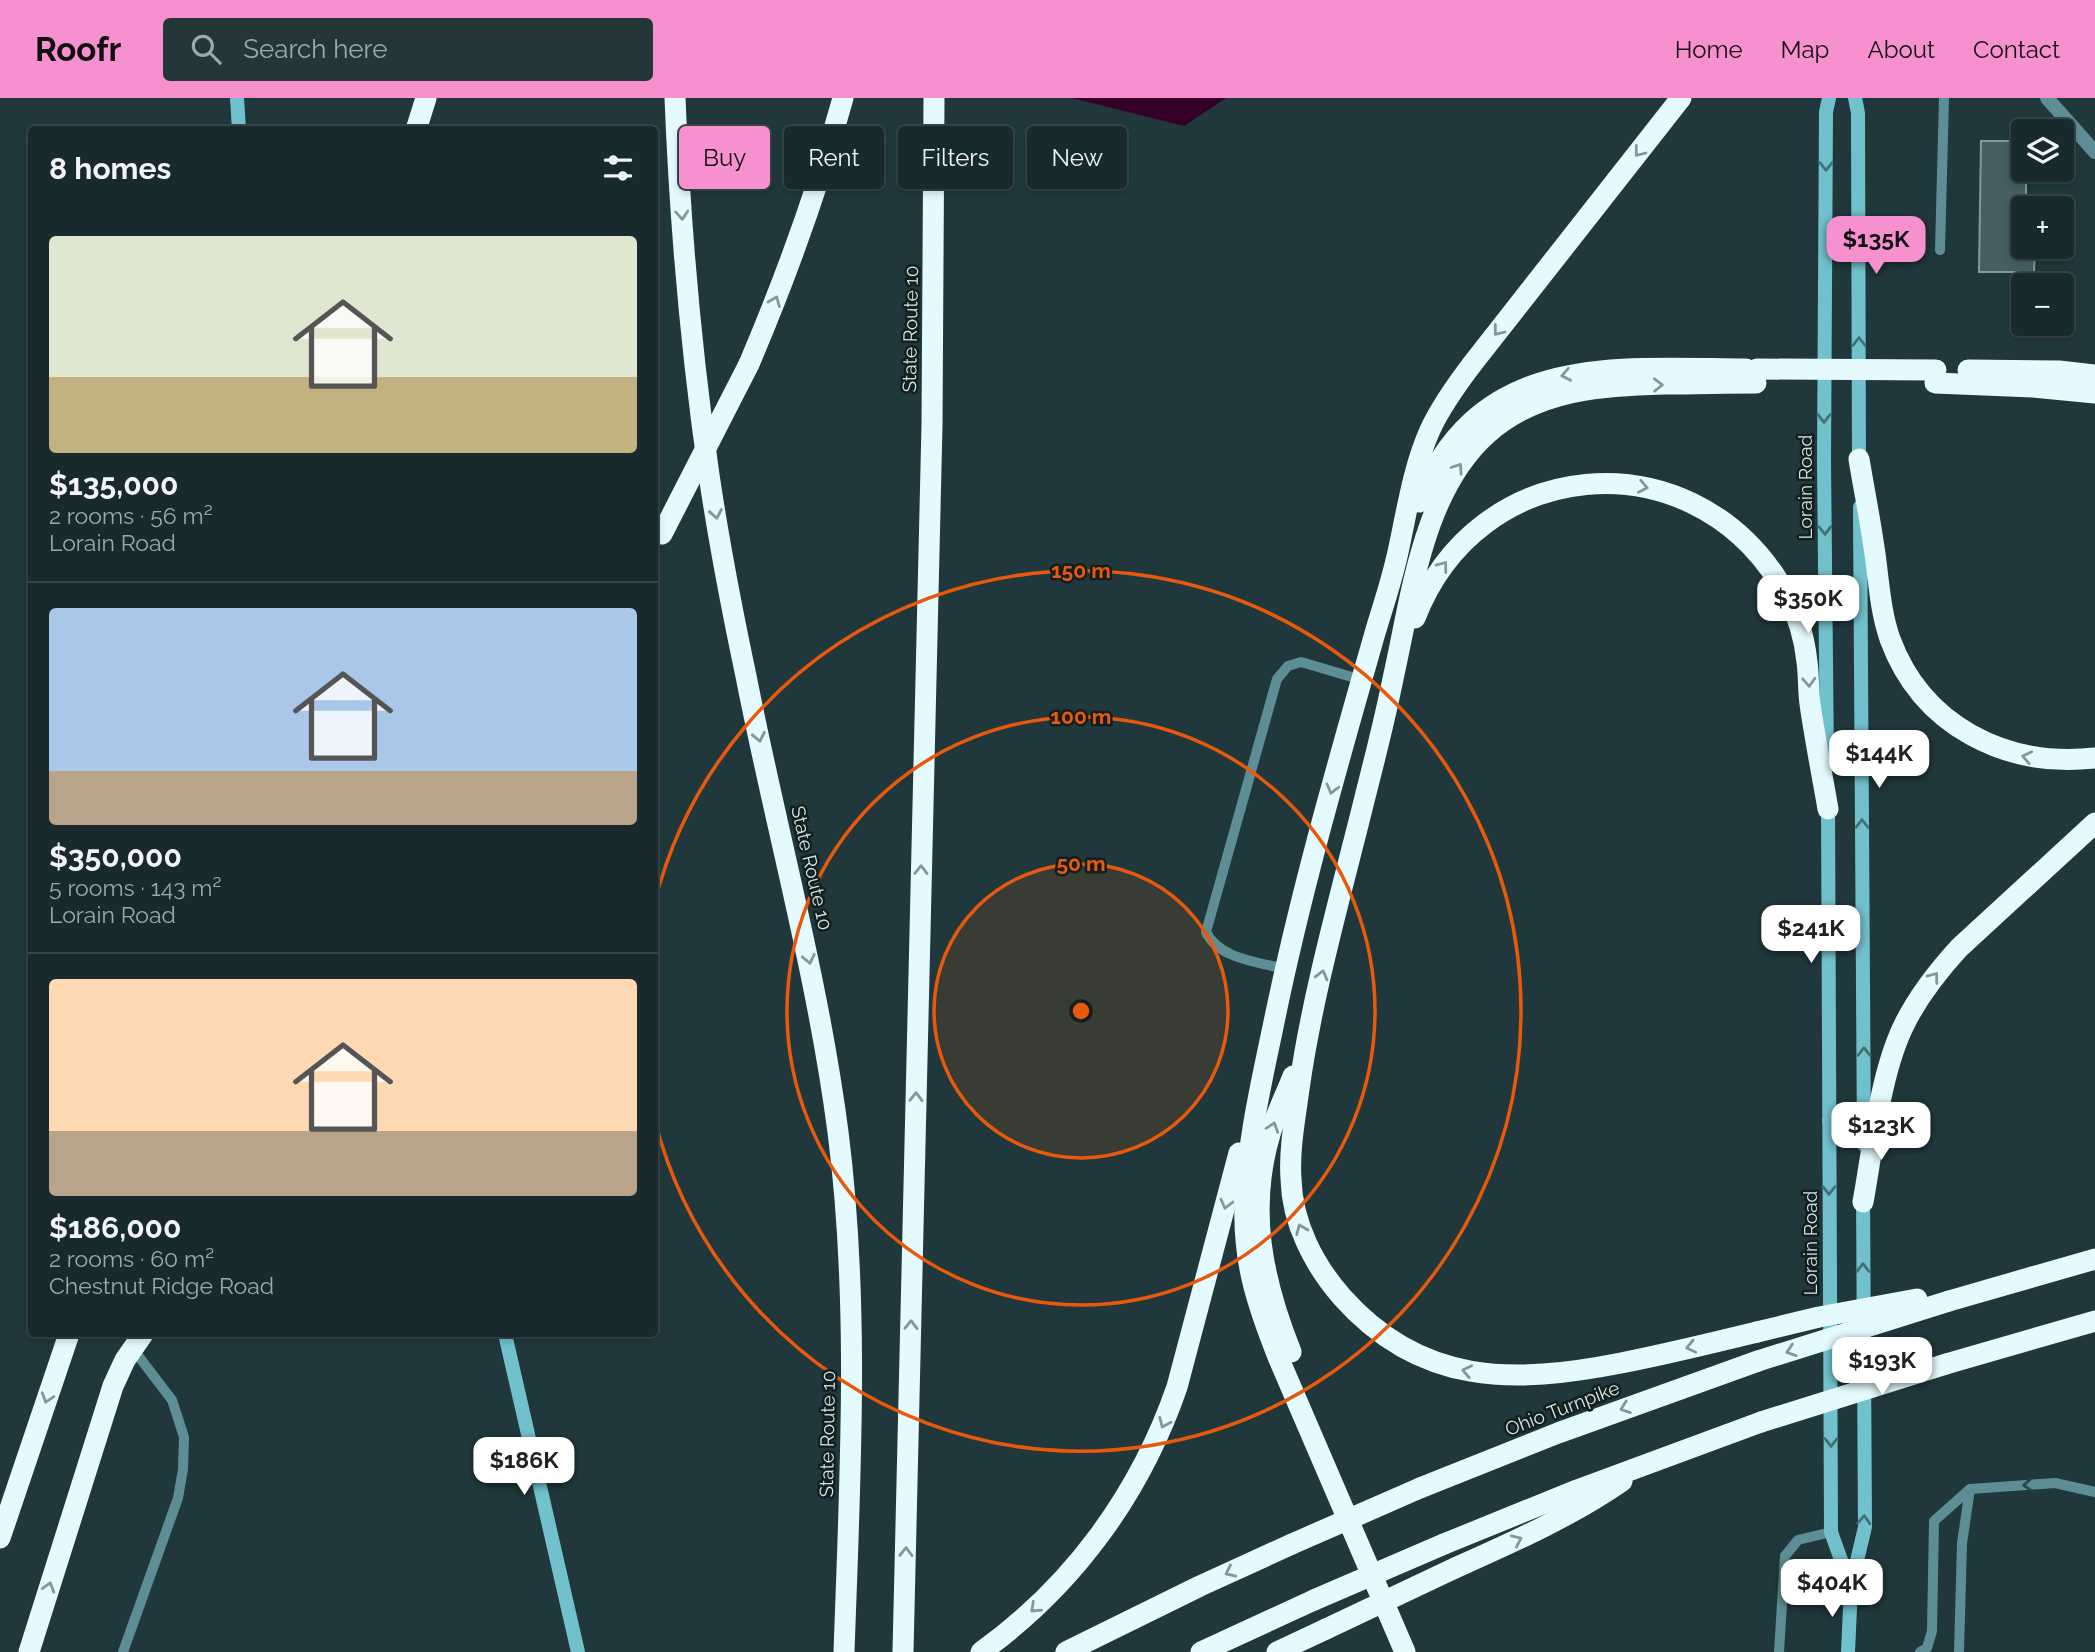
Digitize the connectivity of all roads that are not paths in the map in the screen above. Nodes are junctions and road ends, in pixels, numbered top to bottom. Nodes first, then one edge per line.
1 (237, 98) edge
2 (426, 98) edge
3 (675, 98) edge
4 (843, 98) edge
5 (934, 98) edge
6 (1681, 98) edge
7 (1829, 98) edge
8 (1855, 98) edge
9 (1944, 98) edge
10 (2048, 98) edge
11 (239, 126) edge
12 (417, 126) edge
13 (2095, 152) edge
14 (1940, 250) dead end
15 (2095, 375) edge
16 (1756, 376) junction
17 (1936, 376) junction
18 (2095, 393) edge
19 (1859, 459) junction
20 (658, 541) edge
21 (1397, 556) junction
22 (1395, 672) junction
23 (1362, 680) junction
24 (2095, 758) edge
25 (1828, 809) junction
26 (2095, 823) edge
27 (1285, 970) junction
28 (1306, 1041) junction
29 (1265, 1068) junction
30 (1865, 1120) junction
31 (1829, 1121) junction
32 (1863, 1202) junction
33 (2095, 1259) edge
34 (1950, 1297) junction
35 (2095, 1321) edge
36 (67, 1337) edge
37 (506, 1337) edge
38 (138, 1341) edge
39 (1647, 1464) junction
40 (1970, 1489) junction
41 (2095, 1492) edge
42 (1831, 1532) junction
43 (0, 1538) edge
44 (1851, 1586) junction
45 (29, 1652) edge
46 (123, 1652) edge
47 (578, 1652) edge
48 (844, 1652) edge
49 (903, 1652) edge
50 (981, 1652) edge
51 (1066, 1652) edge
52 (1201, 1652) edge
53 (1277, 1652) edge
54 (1405, 1652) edge
55 (1420, 1652) edge
56 (1779, 1652) edge
57 (1848, 1652) edge
58 (1920, 1652) edge
59 (1959, 1652) edge

1 - 11 street
2 - 12 highway
3 -> 48 highway, State Route 10
20 -> 4 highway, bridge
49 -> 5 highway, State Route 10
6 -> 21 highway
7 -> 25 street, Lorain Road
19 -> 8 street, Lorain Road
9 - 14 lane
10 - 13 street
15 - 17 highway
16 - 17 highway, bridge
16 -> 21 highway
22 -> 16 highway
17 - 18 highway
24 -> 19 highway
30 -> 19 street, Lorain Road
21 - 23 highway
22 -> 25 highway
28 -> 22 highway
23 -> 27 highway
23 - 27 lane
25 - 31 street, Lorain Road
32 -> 26 highway
27 - 29 highway
34 -> 28 highway, bridge
55 -> 28 highway
29 -> 50 highway
29 - 54 highway
30 - 31 street
30 - 32 street, Lorain Road
31 -> 42 street, Lorain Road
44 -> 32 street, Lorain Road
33 - 34 highway
34 -> 51 highway, Ohio Turnpike, bridge
35 - 39 highway, bridge
36 -> 43 highway
37 - 47 street
45 -> 38 highway
38 - 46 lane
39 - 52 highway, bridge
53 -> 39 highway, bridge
41 -> 40 lane
40 - 58 lane
40 - 59 lane
42 - 44 street, Lorain Road
42 - 56 lane
44 - 57 street, Lorain Road

